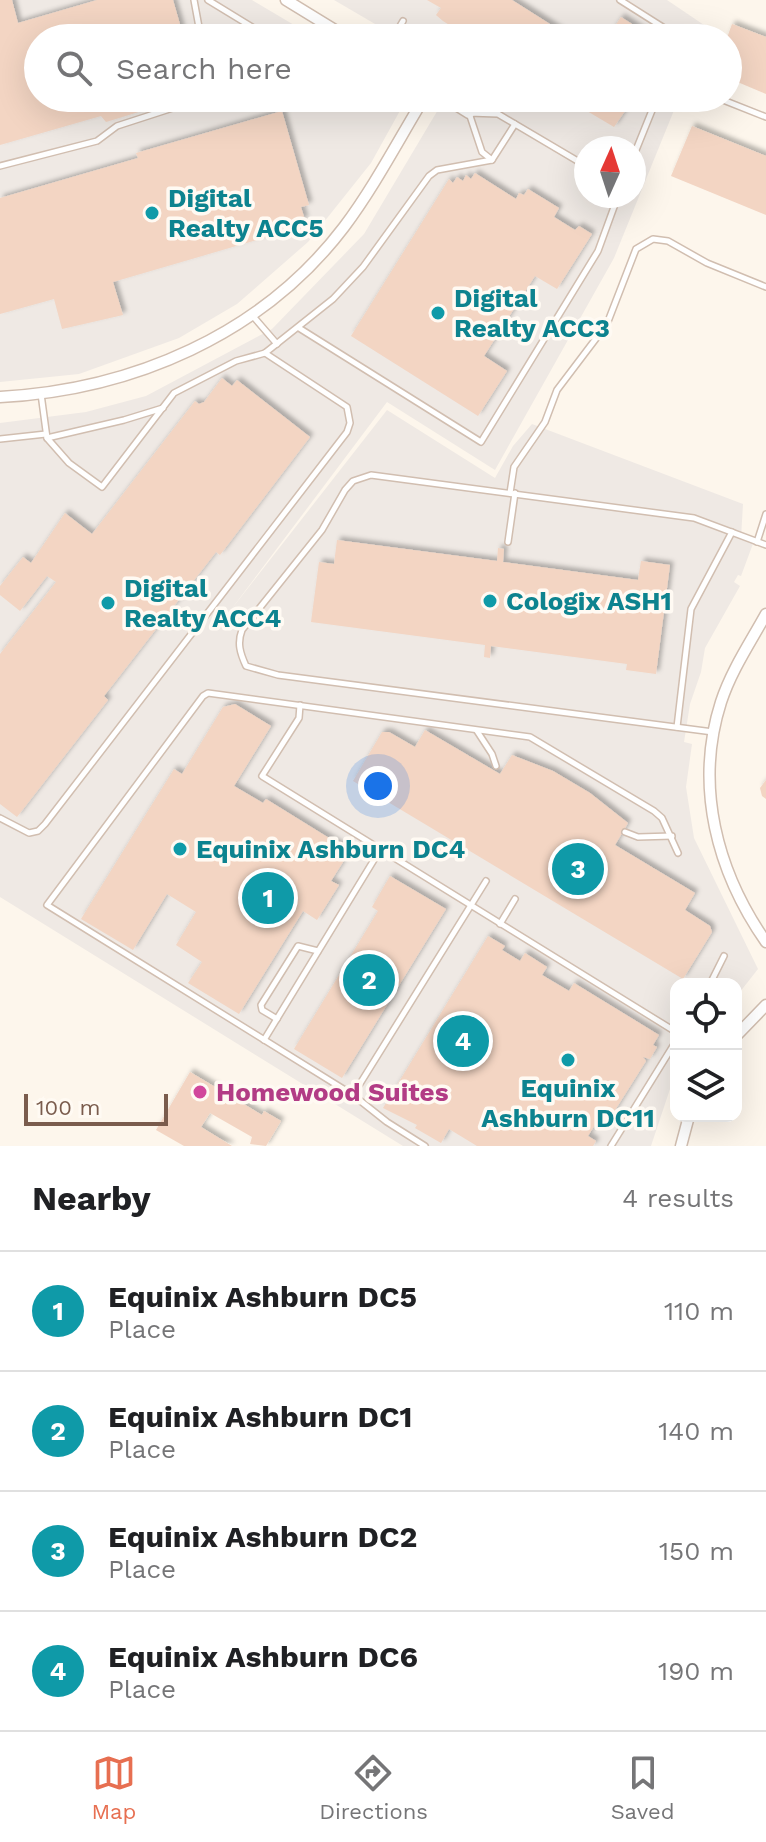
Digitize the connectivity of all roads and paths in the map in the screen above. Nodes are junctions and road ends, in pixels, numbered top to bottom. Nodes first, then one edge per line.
1 (194, 0) edge
2 (208, 0) edge
3 (286, 0) edge
4 (620, 0) edge
5 (403, 21) dead end
6 (198, 24) edge
7 (247, 24) edge
8 (325, 24) edge
9 (401, 24) edge
10 (658, 24) edge
11 (742, 108) edge
12 (160, 112) edge
13 (415, 112) edge
14 (651, 112) edge
15 (469, 113) joint
16 (766, 117) edge
17 (515, 124) junction
18 (642, 136) edge
19 (574, 159) edge
20 (492, 160) junction
21 (0, 166) edge
22 (614, 208) edge
23 (766, 287) edge
24 (251, 314) junction
25 (299, 328) junction
26 (277, 344) junction
27 (265, 353) junction
28 (41, 394) junction
29 (0, 397) edge
30 (164, 407) junction
31 (46, 436) junction
32 (0, 439) edge
33 (513, 493) junction
34 (766, 514) edge
35 (732, 531) junction
36 (508, 542) dead end
37 (757, 542) junction
38 (766, 545) edge
39 (766, 614) edge
40 (300, 705) junction
41 (677, 727) junction
42 (476, 730) junction
43 (713, 732) junction
44 (496, 766) dead end
45 (0, 818) edge
46 (625, 832) dead end
47 (672, 836) junction
48 (380, 850) junction
49 (678, 853) dead end
50 (486, 881) dead end
51 (515, 899) dead end
52 (470, 906) junction
53 (500, 924) junction
54 (766, 942) edge
55 (318, 951) junction
56 (724, 956) dead end
57 (713, 978) edge
58 (766, 1005) edge
59 (277, 1019) junction
60 (670, 1028) edge
61 (742, 1030) edge
62 (264, 1040) junction
63 (670, 1050) edge
64 (353, 1095) junction
65 (687, 1122) edge
66 (425, 1146) edge
67 (611, 1146) edge
68 (681, 1146) edge

1 - 6 lane
2 - 7 lane
3 - 8 street
4 - 10 lane
5 - 9 lane
11 - 16 lane
12 - 21 lane
13 - 24 street
14 - 18 lane
15 - 17 lane
15 - 20 lane
17 - 19 lane
17 - 20 lane
20 - 25 lane
22 - 25 lane
23 - 33 lane
24 - 26 lane
24 - 28 street
25 - 26 lane
26 - 27 lane
27 - 30 lane
27 - 45 lane
28 - 29 street
28 - 31 lane
30 - 31 lane
30 - 31 lane
31 - 32 lane
33 - 35 lane
33 - 36 lane
33 - 41 lane
34 - 37 lane
35 - 37 lane
35 - 41 lane
37 - 38 lane
39 - 43 street
40 - 42 lane
40 - 48 lane
40 - 62 lane
41 - 43 lane
42 - 44 lane
42 - 47 lane
43 - 54 street
46 - 47 lane
47 - 49 lane
48 - 52 lane
48 - 55 lane
50 - 52 lane
51 - 53 lane
52 - 53 lane
52 - 64 lane
53 - 60 lane
55 - 59 lane
55 - 59 lane
56 - 57 lane
58 - 61 street
59 - 62 lane
62 - 64 lane
63 - 67 lane
64 - 66 lane
65 - 68 street

